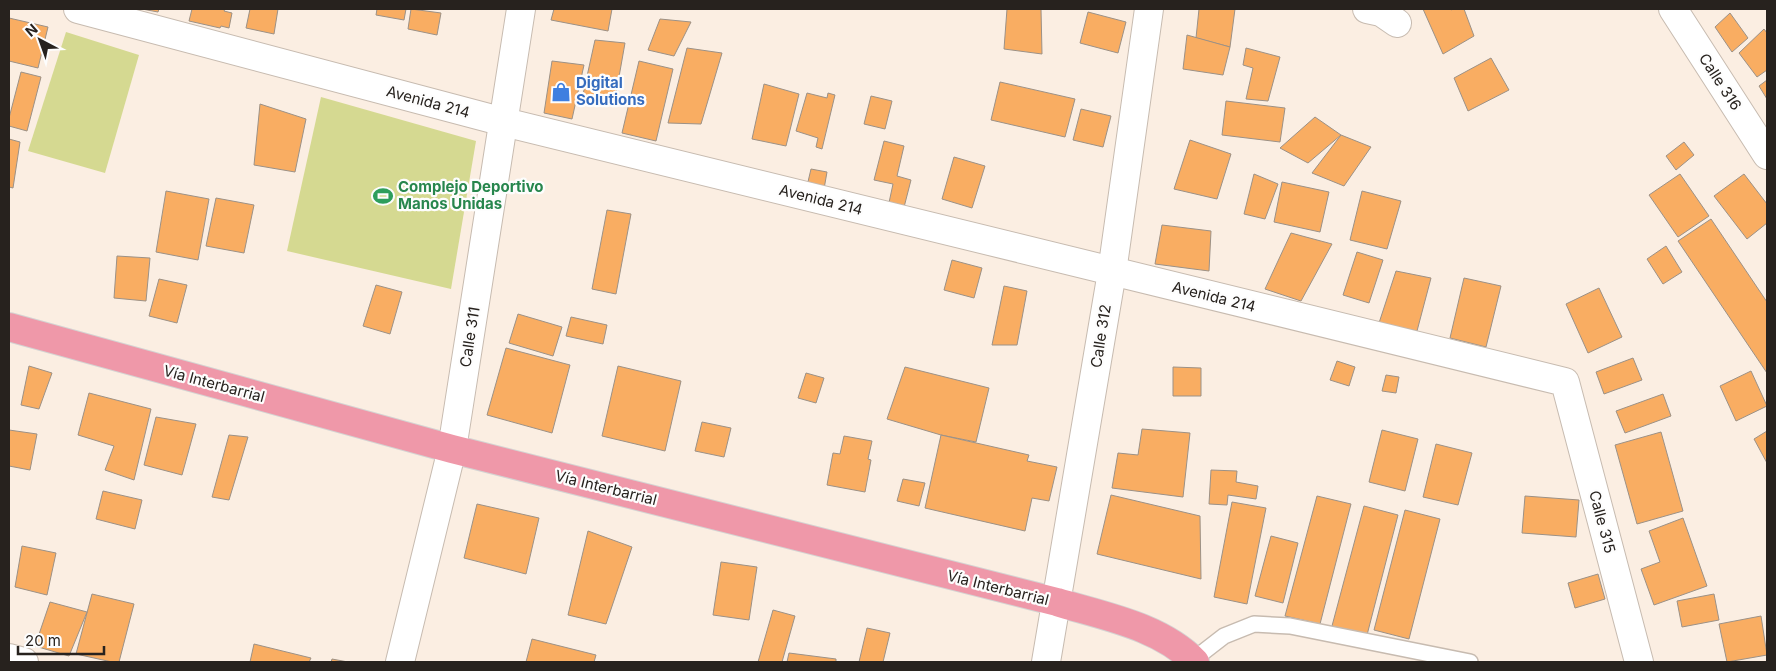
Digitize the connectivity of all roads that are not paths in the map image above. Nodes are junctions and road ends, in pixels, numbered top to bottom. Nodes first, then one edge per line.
1 (78, 9) edge
2 (521, 9) edge
3 (1149, 9) edge
4 (1368, 9) edge
5 (1673, 9) edge
6 (1397, 23) dead end
7 (504, 122) junction
8 (1767, 155) edge
9 (1112, 272) junction
10 (9, 328) edge
11 (1565, 382) joint
12 (452, 449) junction
13 (1057, 602) junction
14 (9, 658) edge
15 (1194, 661) edge
16 (24, 662) edge
17 (400, 662) edge
18 (1046, 662) edge
19 (1470, 662) edge
20 (1639, 662) edge

1 - 7 street, Avenida 214
2 - 7 street, Calle 311
3 - 9 street, Calle 312
4 - 6 street
5 - 8 street, Calle 316
7 - 9 street, Avenida 214
7 - 12 street, Calle 311
9 - 11 street, Avenida 214
9 - 13 street, Calle 312
10 - 12 main road, Vía Interbarrial
11 - 20 street, Calle 315
12 - 13 main road, Vía Interbarrial
12 - 17 street, Calle 311
13 - 15 main road, Vía Interbarrial
13 - 18 street, Calle 312
14 - 16 street
15 - 19 lane

